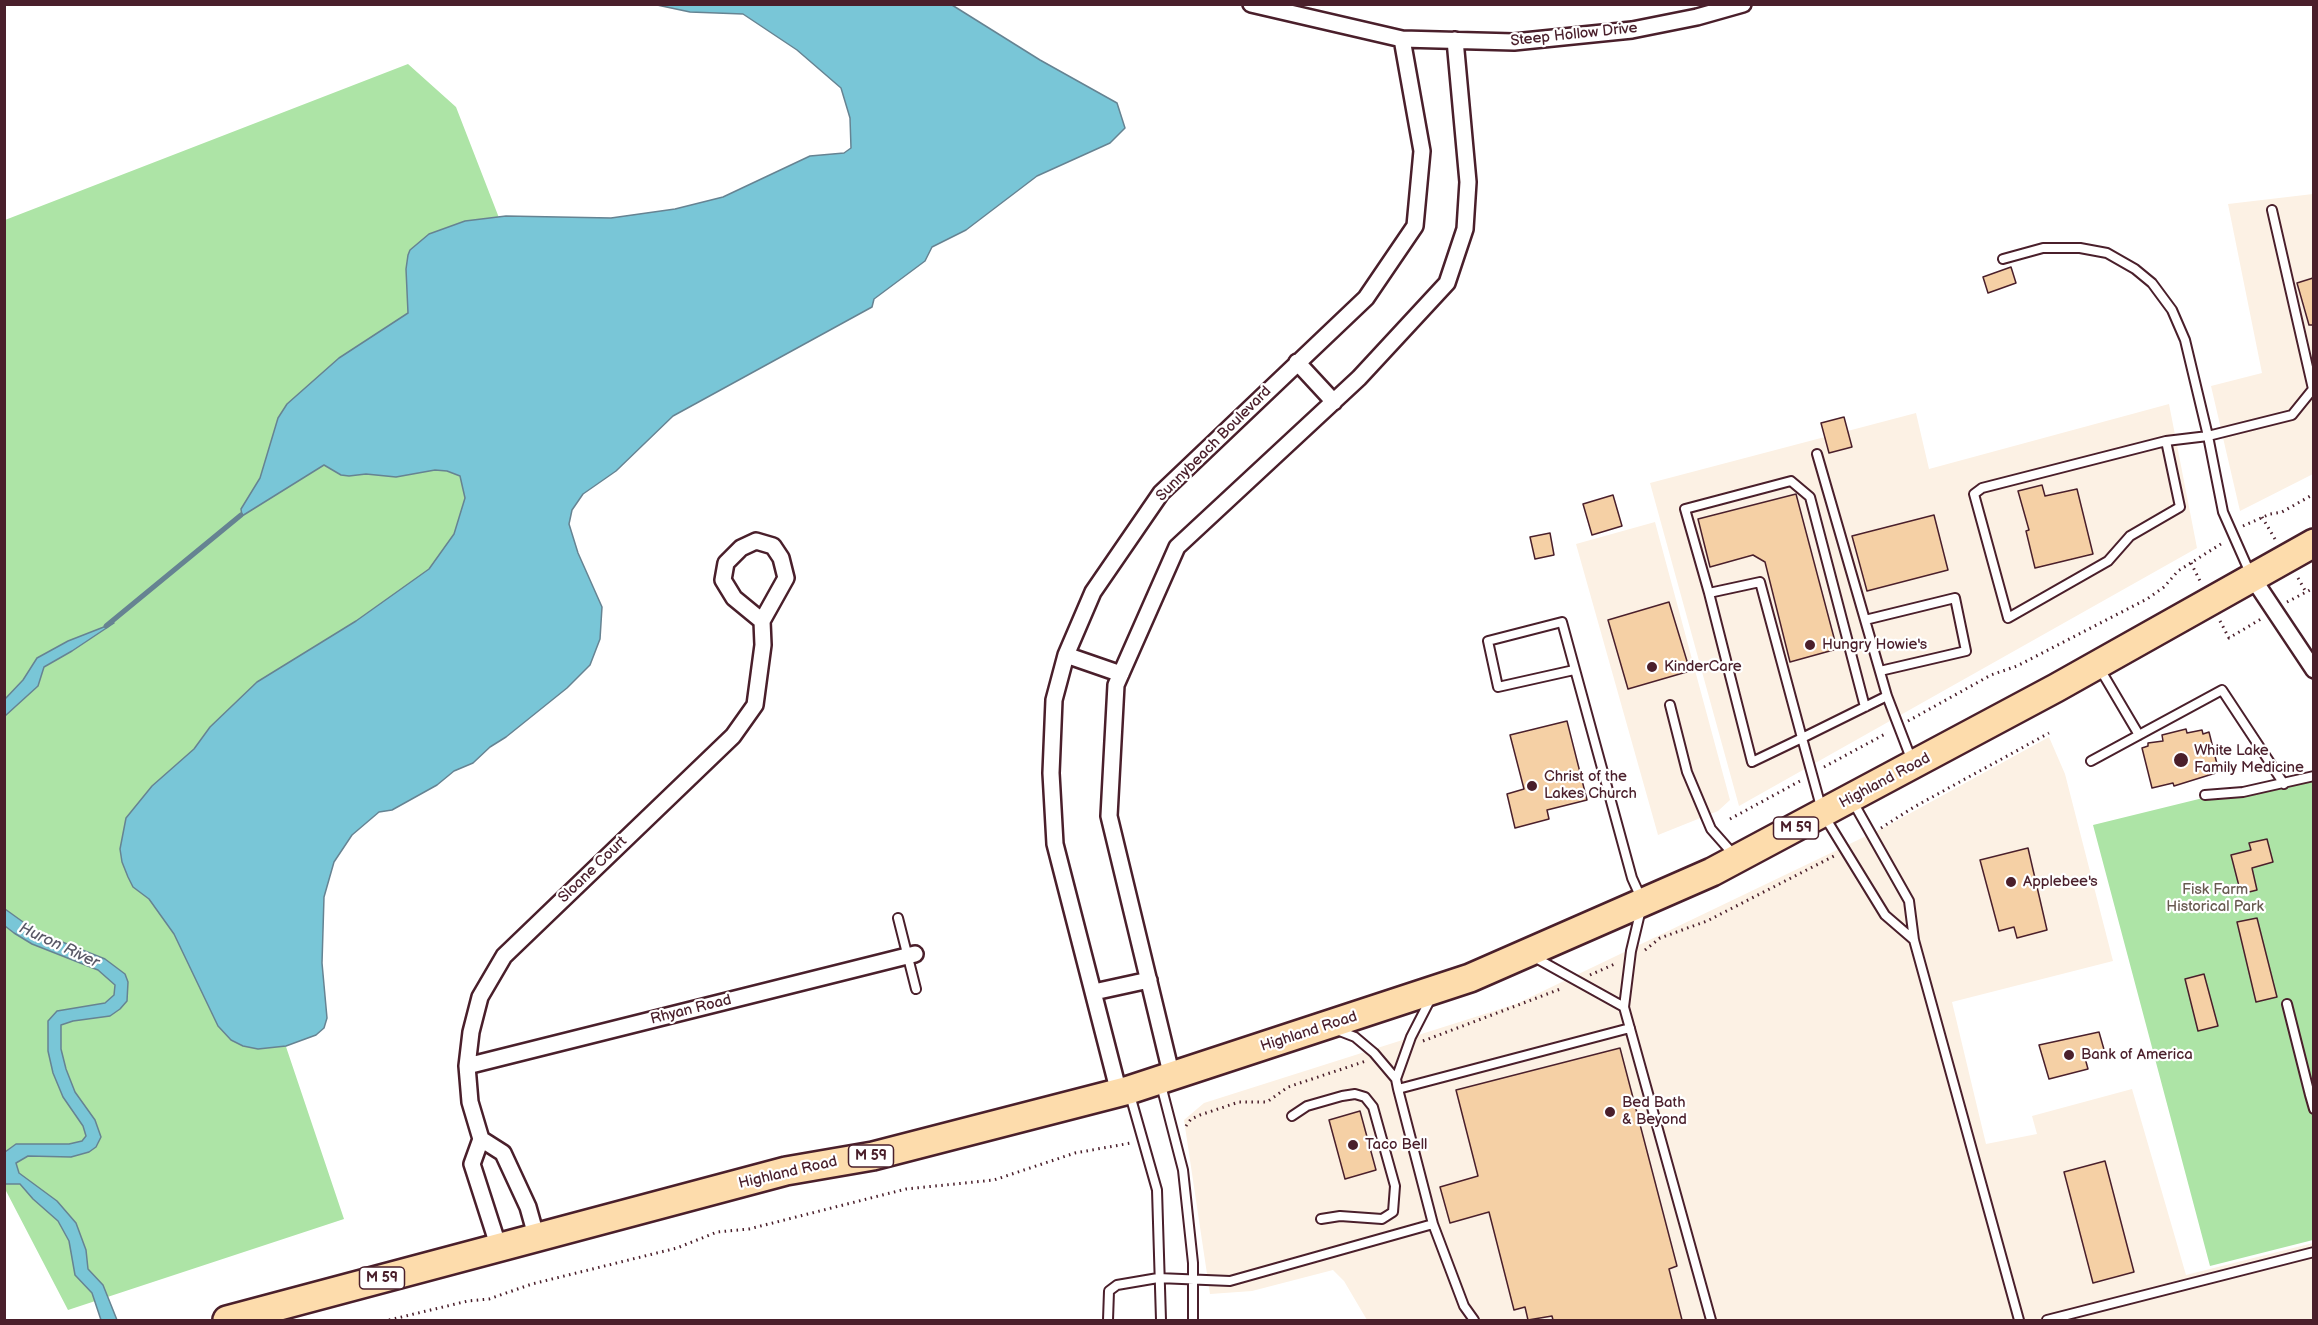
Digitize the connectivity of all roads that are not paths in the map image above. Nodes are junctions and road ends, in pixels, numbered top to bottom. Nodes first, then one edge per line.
1 (1251, 4) edge
2 (1743, 4) edge
3 (1402, 39) junction
4 (1455, 40) junction
5 (2272, 210) dead end
6 (2003, 259) dead end
7 (1297, 362) junction
8 (1334, 402) junction
9 (2208, 436) junction
10 (2166, 441) junction
11 (1817, 454) dead end
12 (2313, 543) edge
13 (2252, 577) junction
14 (1709, 593) junction
15 (1865, 620) junction
16 (762, 621) junction
17 (1066, 655) junction
18 (2098, 664) junction
19 (1574, 670) junction
20 (2313, 670) edge
21 (1880, 671) junction
22 (1121, 674) junction
23 (1887, 696) junction
24 (1670, 705) dead end
25 (1865, 707) junction
26 (2139, 735) junction
27 (1802, 738) junction
28 (2091, 761) dead end
29 (1914, 765) junction
30 (2313, 776) edge
31 (2284, 784) junction
32 (2205, 795) dead end
33 (1851, 799) junction
34 (1823, 814) junction
35 (1737, 859) junction
36 (1643, 903) junction
37 (898, 918) dead end
38 (1914, 940) junction
39 (911, 954) junction
40 (1529, 954) junction
41 (1149, 980) junction
42 (916, 989) dead end
43 (1435, 990) junction
44 (1094, 992) junction
45 (2287, 1004) dead end
46 (1624, 1007) junction
47 (1328, 1026) junction
48 (1630, 1028) junction
49 (467, 1066) junction
50 (1166, 1079) junction
51 (1396, 1079) junction
52 (1398, 1089) junction
53 (1124, 1092) junction
54 (2312, 1095) edge
55 (2313, 1109) edge
56 (1292, 1116) dead end
57 (481, 1138) junction
58 (1321, 1219) dead end
59 (1433, 1224) junction
60 (537, 1239) junction
61 (499, 1248) junction
62 (2313, 1252) edge
63 (1193, 1277) junction
64 (1158, 1278) junction
65 (227, 1320) edge
66 (1108, 1320) edge
67 (1161, 1320) edge
68 (1193, 1320) edge
69 (1474, 1320) edge
70 (1711, 1320) edge
71 (2019, 1320) edge
72 (2047, 1320) edge

1 - 3 street, Steep Hollow Drive
2 - 4 street, Steep Hollow Drive
3 - 4 street, Steep Hollow Drive
3 - 7 street, Sunnybeach Boulevard
4 - 8 street
5 - 9 lane
6 - 9 lane
7 - 8 street
7 - 17 street, Sunnybeach Boulevard
8 - 22 street
9 - 10 lane
9 - 13 lane
10 - 10 lane
11 - 15 lane
12 - 13 highway, Highland Road / M 59
13 - 18 highway, Highland Road / M 59
13 - 20 street
14 - 25 lane
14 - 27 lane
14 - 27 lane
15 - 21 lane
15 - 21 lane
16 - 16 street, Sloane Court
16 - 49 street, Sloane Court
17 - 22 street
17 - 44 street, Sunnybeach Boulevard
18 - 26 lane
18 - 29 highway, Highland Road / M 59
19 - 19 lane
19 - 36 lane
21 - 23 lane
22 - 41 street
23 - 25 lane
23 - 29 lane
24 - 35 lane
25 - 27 lane
26 - 28 lane
26 - 31 lane
27 - 34 lane
29 - 33 highway, Highland Road / M 59
30 - 31 lane
31 - 32 lane
33 - 34 highway, Highland Road / M 59
33 - 38 lane
34 - 35 highway, Highland Road / M 59
34 - 38 lane
35 - 36 highway, Highland Road / M 59
36 - 40 highway, Highland Road / M 59
36 - 46 lane
37 - 39 lane
38 - 71 lane
39 - 42 lane
39 - 49 street, Rhyan Road
40 - 43 highway, Highland Road / M 59
40 - 46 lane
41 - 44 street
41 - 50 street
43 - 47 highway, Highland Road / M 59
43 - 51 lane
44 - 53 street, Sunnybeach Boulevard
45 - 54 lane
46 - 48 lane
47 - 50 highway, Highland Road / M 59
47 - 51 lane
48 - 52 lane
48 - 70 lane
49 - 57 street, Sloane Court
50 - 53 highway, Highland Road / M 59
50 - 63 lane
51 - 52 lane
52 - 59 lane
53 - 60 highway, Highland Road / M 59
53 - 64 lane
54 - 55 lane
56 - 58 lane
57 - 60 street
57 - 61 street
59 - 63 lane
59 - 69 lane
60 - 61 highway, Highland Road / M 59
61 - 65 highway, Highland Road / M 59
62 - 72 lane
63 - 64 lane
63 - 68 lane
64 - 66 lane
64 - 67 lane

